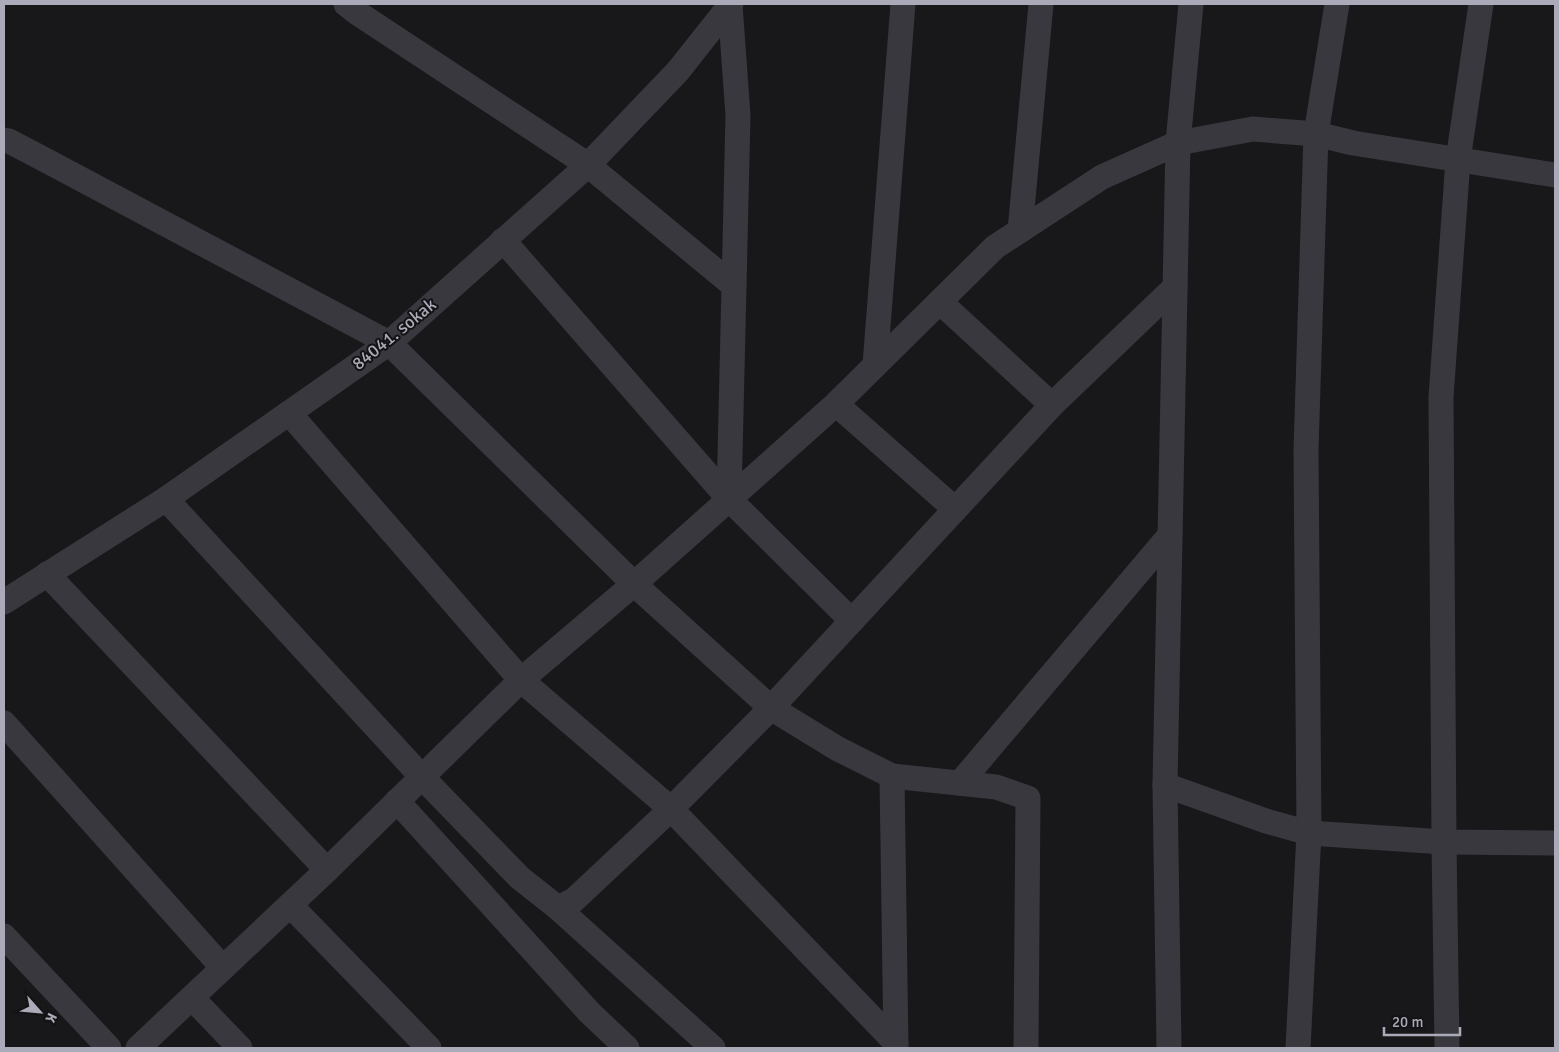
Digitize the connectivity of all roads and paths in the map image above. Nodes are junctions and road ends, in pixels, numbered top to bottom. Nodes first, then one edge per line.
1 (346, 4) edge
2 (903, 4) edge
3 (1041, 4) edge
4 (1191, 4) edge
5 (1337, 4) edge
6 (1481, 4) edge
7 (731, 5) edge
8 (1316, 134) junction
9 (4, 140) edge
10 (1178, 143) junction
11 (1458, 160) junction
12 (588, 165) junction
13 (1555, 175) edge
14 (1020, 230) junction
15 (504, 240) junction
16 (734, 286) junction
17 (1175, 287) junction
18 (940, 302) junction
19 (389, 343) junction
20 (876, 365) junction
21 (836, 404) junction
22 (1052, 405) junction
23 (289, 413) junction
24 (166, 499) junction
25 (729, 499) junction
26 (955, 510) junction
27 (1170, 535) junction
28 (47, 574) junction
29 (634, 584) junction
30 (4, 602) edge
31 (852, 621) junction
32 (521, 680) junction
33 (771, 708) junction
34 (4, 723) edge
35 (892, 776) junction
36 (422, 777) junction
37 (960, 783) junction
38 (1165, 784) junction
39 (397, 801) junction
40 (671, 809) junction
41 (1309, 833) junction
42 (1444, 842) junction
43 (1555, 843) edge
44 (327, 870) junction
45 (290, 905) junction
46 (558, 908) junction
47 (4, 936) edge
48 (223, 968) junction
49 (192, 998) junction
50 (896, 1046) edge
51 (109, 1048) edge
52 (138, 1048) edge
53 (240, 1048) edge
54 (429, 1048) edge
55 (627, 1048) edge
56 (713, 1048) edge
57 (1026, 1048) edge
58 (1169, 1048) edge
59 (1298, 1048) edge
60 (1447, 1048) edge

1 - 12 street
2 - 20 street
3 - 14 street
4 - 10 street
5 - 8 street
6 - 11 street
7 - 12 street, 84041. sokak
7 - 16 street
8 - 10 street
8 - 11 street
8 - 41 street
9 - 19 street
10 - 14 street
10 - 17 street
11 - 13 street
11 - 42 street
12 - 15 street, 84041. sokak
12 - 16 street
14 - 18 street
15 - 19 street, 84041. sokak
15 - 25 street
16 - 25 street
17 - 22 street
17 - 27 street
18 - 20 street
18 - 22 street
19 - 23 street, 84041. sokak
19 - 29 street
20 - 21 street
21 - 25 street
21 - 26 street
22 - 26 street
23 - 24 street, 84041. sokak
23 - 32 street
24 - 28 street, 84041. sokak
24 - 36 street
25 - 29 street
25 - 31 street
26 - 31 street
27 - 37 street
27 - 38 street
28 - 30 street, 84041. sokak
28 - 44 street
29 - 32 street
29 - 33 street
31 - 33 street
32 - 36 street
32 - 40 street
33 - 35 street
33 - 40 street
34 - 48 street
35 - 37 street
35 - 50 street
36 - 39 street
36 - 46 street
37 - 57 street
38 - 41 street
38 - 58 street
39 - 44 street
39 - 55 street
40 - 46 street
40 - 50 street
41 - 42 street
41 - 59 street
42 - 43 street
42 - 60 street
44 - 45 street
45 - 48 street
45 - 54 street
46 - 56 street
47 - 51 street
48 - 49 street
49 - 52 street
49 - 53 street

